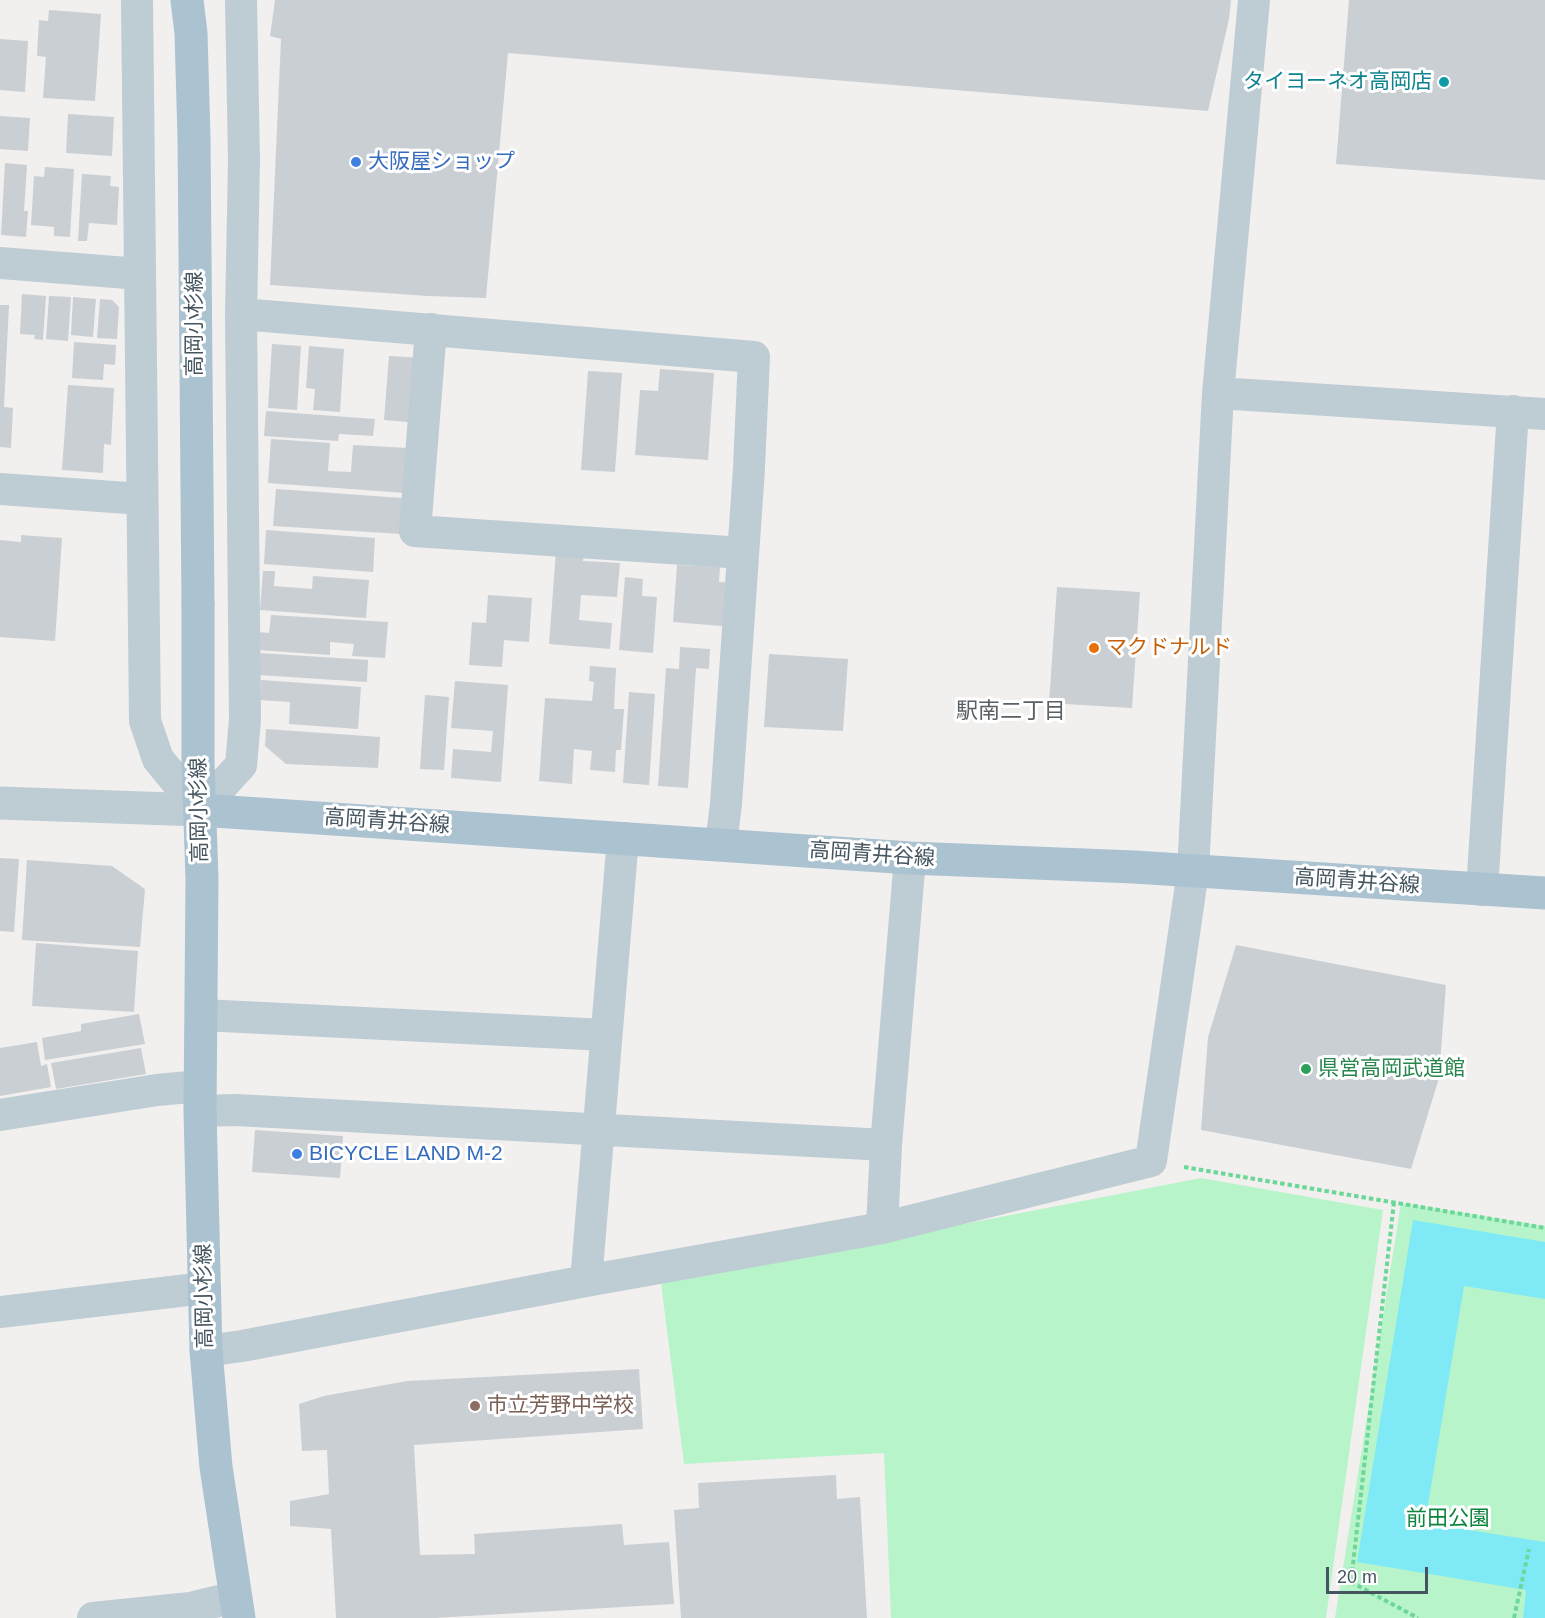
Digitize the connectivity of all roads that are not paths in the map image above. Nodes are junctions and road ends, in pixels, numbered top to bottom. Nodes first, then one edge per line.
1 (137, 0) edge
2 (187, 0) edge
3 (241, 0) edge
4 (1254, 0) edge
5 (0, 262) edge
6 (140, 274) junction
7 (241, 314) junction
8 (431, 329) junction
9 (1218, 393) junction
10 (1513, 411) junction
11 (1545, 414) edge
12 (0, 489) edge
13 (142, 499) junction
14 (743, 553) junction
15 (0, 803) edge
16 (200, 810) junction
17 (623, 838) junction
18 (721, 844) junction
19 (910, 858) junction
20 (1193, 871) junction
21 (1482, 890) junction
22 (1545, 893) edge
23 (202, 1015) junction
24 (606, 1035) junction
25 (200, 1099) junction
26 (0, 1115) edge
27 (598, 1131) junction
28 (886, 1145) junction
29 (882, 1228) junction
30 (586, 1281) junction
31 (205, 1288) junction
32 (0, 1312) edge
33 (206, 1351) junction
34 (237, 1607) edge
35 (93, 1618) edge

1 - 6 street
2 - 16 main road, 高岡小杉線, bridge
3 - 7 street
4 - 9 street
5 - 6 street
6 - 13 street
7 - 8 street
7 - 16 street
8 - 14 street
8 - 14 street
9 - 10 street
9 - 20 street
10 - 11 street
10 - 21 street
12 - 13 street
13 - 16 street
14 - 18 street
15 - 16 street
16 - 17 main road, 高岡青井谷線
16 - 23 main road, 高岡小杉線
17 - 18 main road, 高岡青井谷線
17 - 24 street
18 - 19 main road, 高岡青井谷線
19 - 20 main road, 高岡青井谷線
19 - 28 street
20 - 21 main road, 高岡青井谷線
20 - 29 street
21 - 22 main road, 高岡青井谷線
23 - 24 street
23 - 25 main road, 高岡小杉線
24 - 27 street
25 - 26 street
25 - 27 street
25 - 31 main road, 高岡小杉線
27 - 28 street
27 - 30 street
28 - 29 street
29 - 30 street
30 - 33 street
31 - 32 street
31 - 33 main road, 高岡小杉線
33 - 34 main road, 高岡小杉線
34 - 35 street

